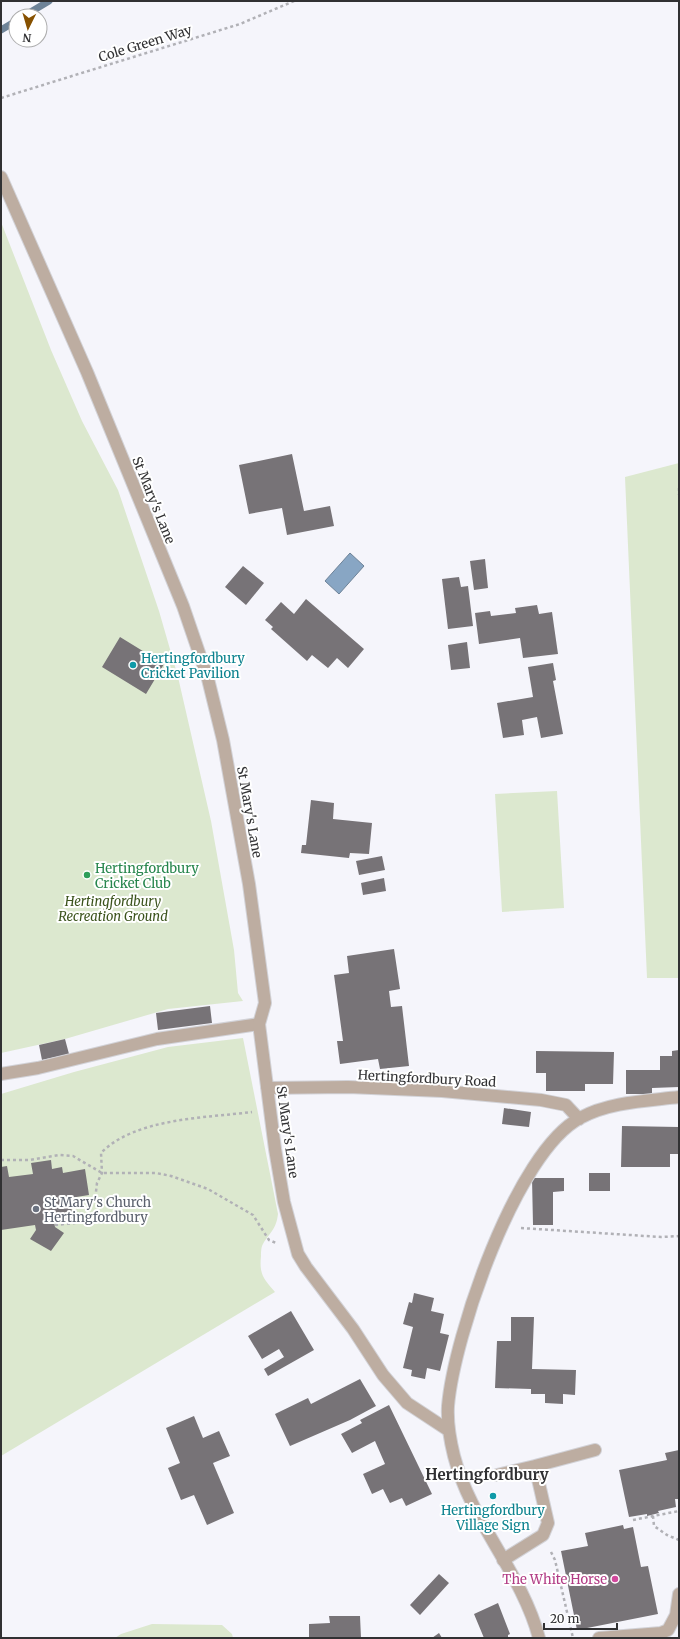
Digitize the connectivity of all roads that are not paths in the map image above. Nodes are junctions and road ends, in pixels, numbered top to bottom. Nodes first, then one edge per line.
1 (1, 177) edge
2 (259, 1024) junction
3 (1, 1074) edge
4 (267, 1088) junction
5 (679, 1097) edge
6 (579, 1119) junction
7 (448, 1430) junction
8 (594, 1450) dead end
9 (535, 1466) junction
10 (497, 1475) dead end
11 (503, 1560) junction
12 (679, 1594) edge
13 (539, 1638) edge
14 (599, 1638) edge

1 - 2 street, St Mary's Lane
2 - 3 street
2 - 4 street, St Mary's Lane
4 - 6 street, Hertingfordbury Road
4 - 7 street, St Mary's Lane
5 - 6 street
6 - 7 street
7 - 11 street
8 - 9 street
9 - 10 street
9 - 11 street
11 - 13 street
12 - 14 street

